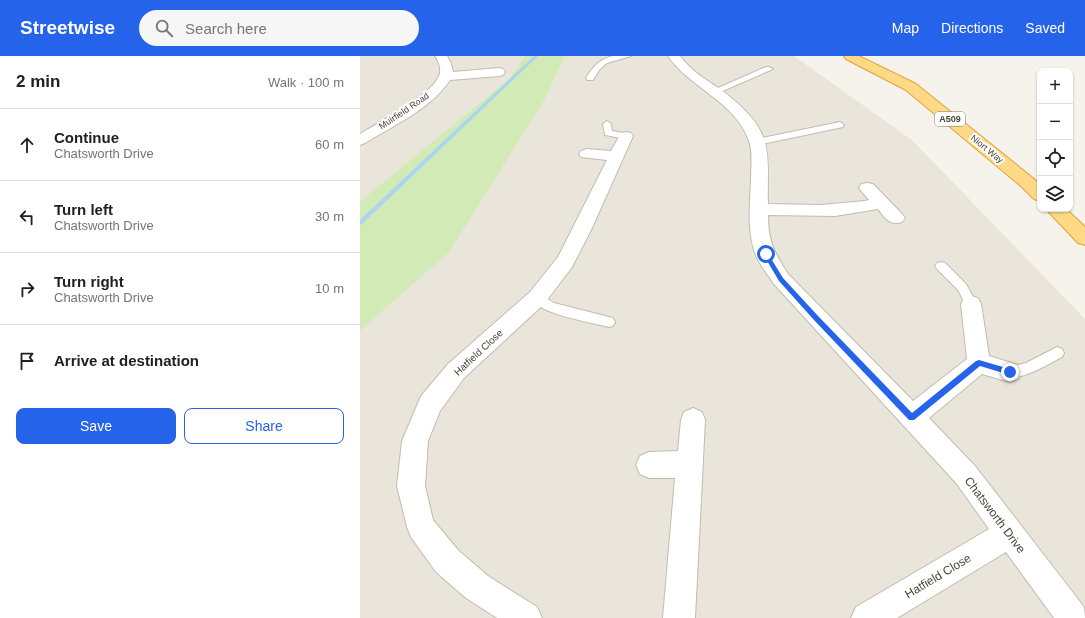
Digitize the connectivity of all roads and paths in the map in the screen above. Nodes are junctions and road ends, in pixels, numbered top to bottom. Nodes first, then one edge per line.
1 (441, 56) edge
2 (627, 56) edge
3 (674, 56) edge
4 (850, 56) edge
5 (769, 70) dead end
6 (499, 72) dead end
7 (446, 76) junction
8 (590, 78) dead end
9 (715, 91) junction
10 (840, 125) dead end
11 (360, 140) edge
12 (757, 142) junction
13 (587, 154) dead end
14 (868, 188) dead end
15 (1037, 191) edge
16 (881, 203) junction
17 (759, 209) junction
18 (1058, 212) edge
19 (896, 218) dead end
20 (1085, 238) edge
21 (941, 266) dead end
22 (537, 298) junction
23 (971, 304) joint
24 (609, 322) dead end
25 (1057, 354) dead end
26 (979, 363) junction
27 (1010, 372) joint
28 (912, 417) junction
29 (693, 420) dead end
30 (689, 464) junction
31 (649, 465) dead end
32 (1009, 534) junction
33 (526, 618) edge
34 (679, 618) edge
35 (867, 618) edge
36 (1072, 618) edge

1 - 7 street
2 - 8 lane
3 - 9 street, Chatsworth Drive
4 - 15 highway, Niort Way / A509
5 - 9 lane
6 - 7 street
7 - 11 street, Muirfield Road
9 - 12 street, Chatsworth Drive
10 - 12 lane
12 - 17 street, Chatsworth Drive
13 - 22 street, Hatfield Close
14 - 16 street
16 - 17 street
16 - 19 street
17 - 28 street, Chatsworth Drive
18 - 20 highway
21 - 23 lane
22 - 24 lane
22 - 33 street, Hatfield Close
23 - 26 street
25 - 27 lane
26 - 27 street
26 - 28 street
28 - 32 street, Chatsworth Drive
29 - 30 street
30 - 31 street
30 - 34 street
32 - 35 street, Hatfield Close
32 - 36 street, Chatsworth Drive

